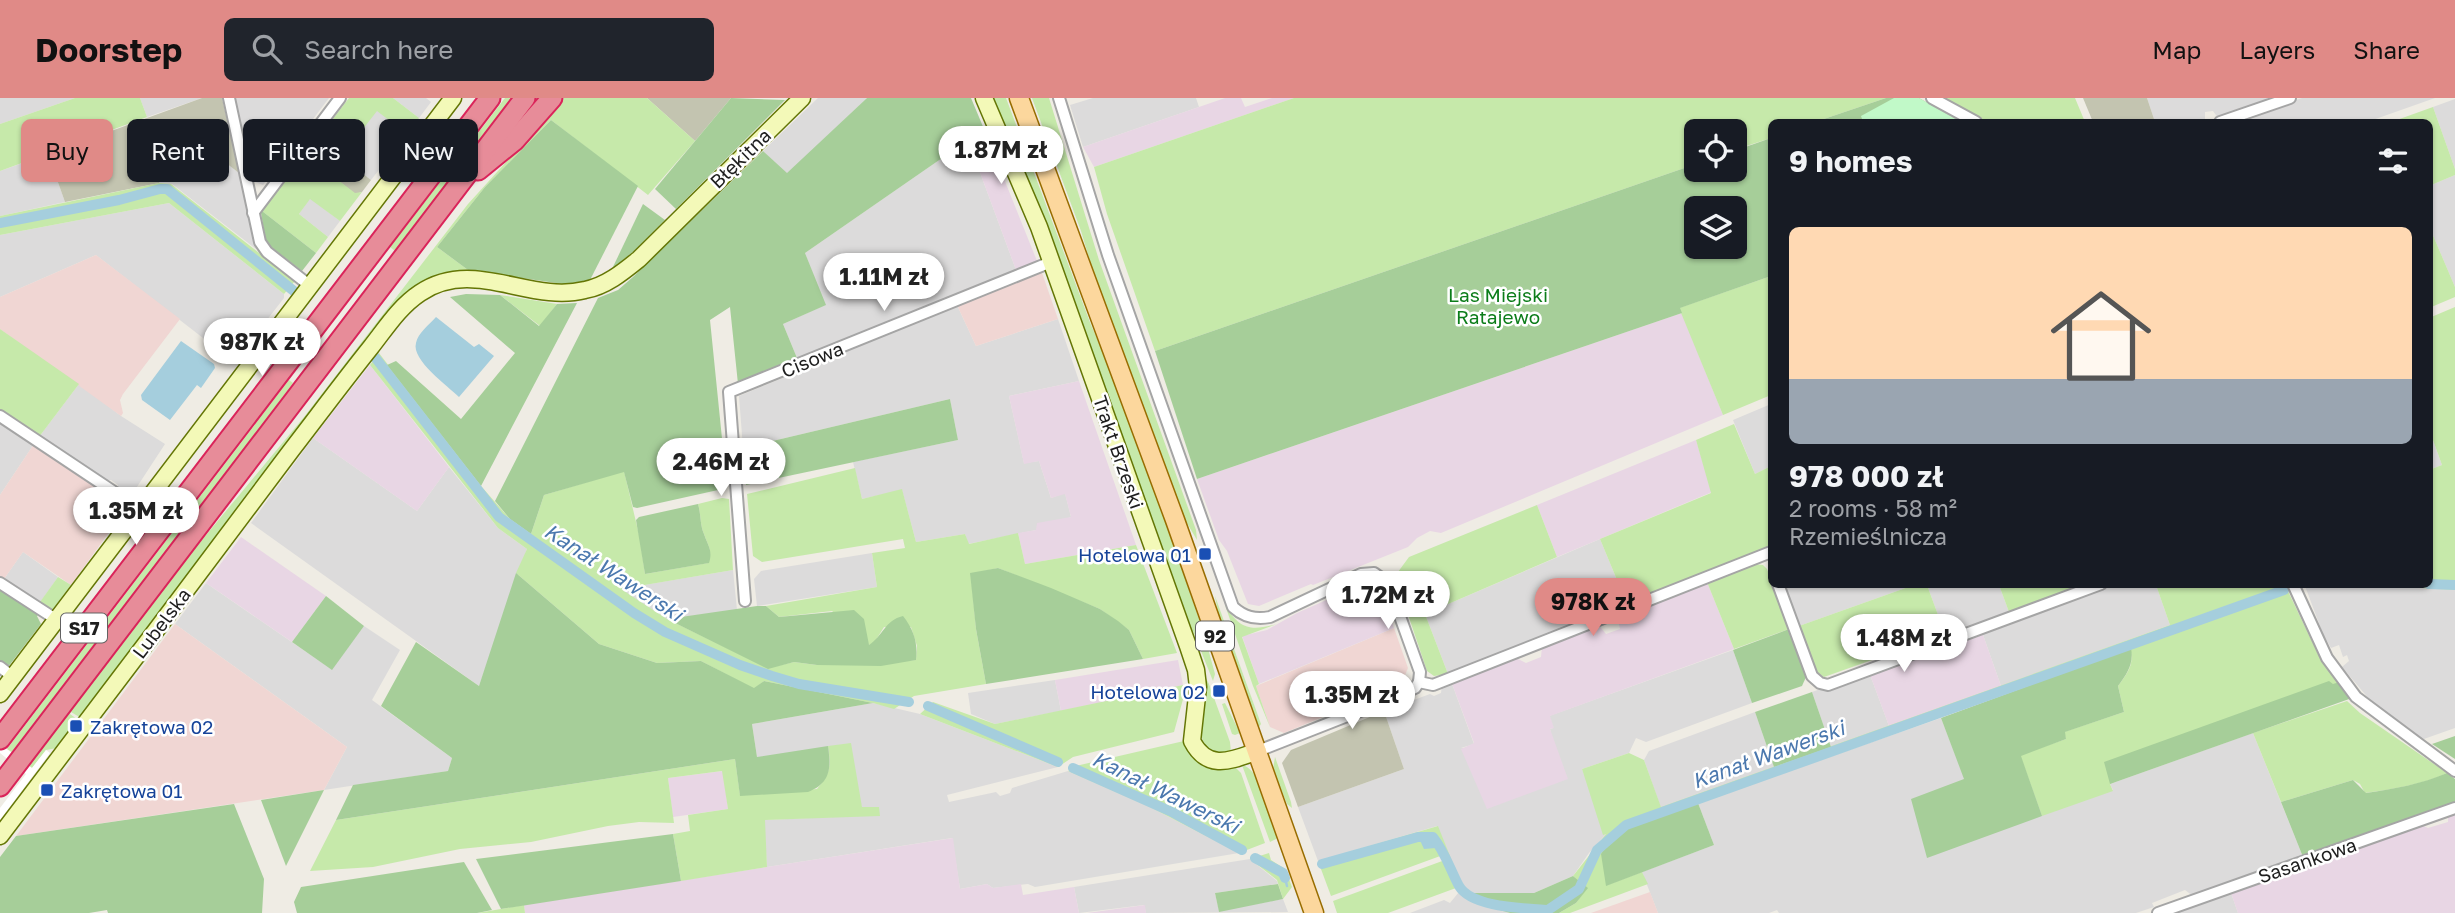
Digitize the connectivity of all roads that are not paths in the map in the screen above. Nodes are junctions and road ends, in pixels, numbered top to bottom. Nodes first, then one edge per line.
1 (229, 98) edge
2 (340, 98) edge
3 (453, 98) edge
4 (490, 98) edge
5 (525, 98) edge
6 (552, 98) edge
7 (802, 98) edge
8 (984, 98) edge
9 (1019, 98) edge
10 (1059, 98) edge
11 (1931, 98) edge
12 (2290, 98) edge
13 (1970, 119) edge
14 (2229, 119) edge
15 (458, 186) junction
16 (253, 213) junction
17 (1051, 262) junction
18 (309, 285) junction
19 (373, 344) joint
20 (0, 416) edge
21 (141, 510) junction
22 (1768, 553) edge
23 (0, 583) edge
24 (1779, 588) edge
25 (2090, 588) edge
26 (2295, 588) edge
27 (744, 601) dead end
28 (57, 620) junction
29 (7, 672) edge
30 (1419, 682) junction
31 (0, 694) edge
32 (0, 739) edge
33 (1258, 751) junction
34 (2455, 771) edge
35 (0, 786) edge
36 (2455, 808) edge
37 (0, 836) edge
38 (1314, 913) edge
39 (2158, 913) edge

1 - 16 street
2 - 16 street
3 - 18 street
4 - 32 highway, S17
5 - 15 highway, S17
6 - 15 highway
7 - 19 street, Błękitna
8 - 17 street, Trakt Brzeski
9 - 33 main road, Trakt Brzeski / 92
10 - 30 street
11 - 13 street
12 - 14 street
15 - 35 highway, S17
16 - 18 street
17 - 27 street, Cisowa
17 - 33 street, Trakt Brzeski
18 - 21 street
19 - 37 street, Lubelska
20 - 21 street
21 - 28 street
22 - 30 street
23 - 28 street
24 - 25 street
26 - 34 street
28 - 29 street
29 - 31 street
30 - 33 street
33 - 38 main road, Trakt Brzeski / 92
36 - 39 street, Sasankowa

